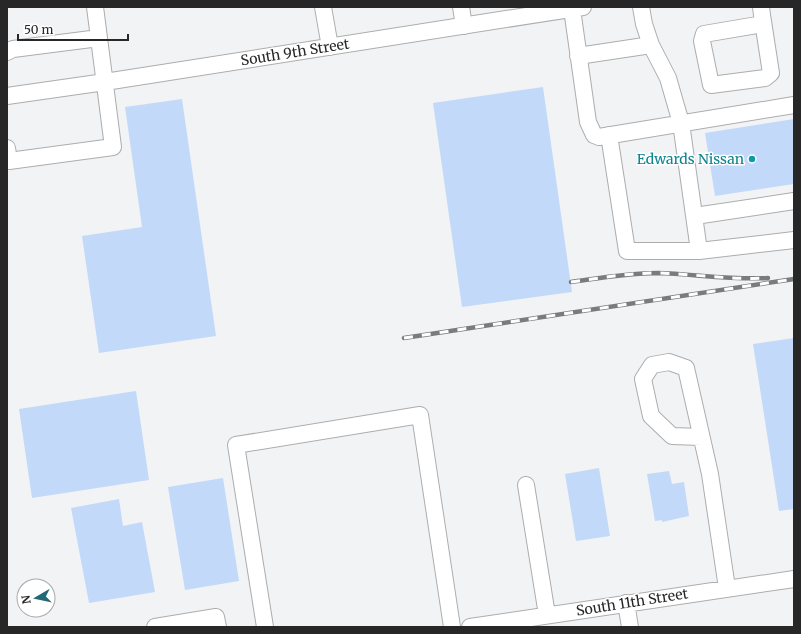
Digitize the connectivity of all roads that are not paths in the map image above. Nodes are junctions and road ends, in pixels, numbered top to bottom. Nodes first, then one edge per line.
1 (95, 7) edge
2 (324, 7) edge
3 (461, 7) edge
4 (641, 7) edge
5 (761, 7) edge
6 (578, 8) edge
7 (763, 24) junction
8 (464, 26) junction
9 (99, 38) junction
10 (651, 45) junction
11 (330, 46) junction
12 (7, 52) edge
13 (578, 56) junction
14 (105, 82) junction
15 (7, 96) edge
16 (794, 105) edge
17 (681, 123) junction
18 (609, 136) junction
19 (7, 148) edge
20 (794, 201) edge
21 (695, 216) junction
22 (794, 240) edge
23 (699, 250) junction
24 (701, 437) junction
25 (526, 485) dead end
26 (794, 579) edge
27 (727, 588) junction
28 (626, 603) junction
29 (547, 615) junction
30 (156, 627) edge
31 (218, 627) edge
32 (265, 627) edge
33 (452, 627) edge
34 (470, 627) edge
35 (630, 627) edge

1 - 9 street
2 - 11 street
3 - 8 street
4 - 10 street
5 - 7 street
6 - 8 street, South 9th Street
6 - 13 street
7 - 7 street
8 - 11 street, South 9th Street
9 - 12 street
9 - 14 street
10 - 13 street
10 - 17 street
11 - 14 street, South 9th Street
13 - 18 street
14 - 15 street, South 9th Street
14 - 19 street
16 - 17 street
17 - 18 street
17 - 21 street
18 - 23 street
20 - 21 street
21 - 23 street
22 - 23 street
24 - 24 street
24 - 27 street
25 - 29 street
26 - 27 street, South 11th Street
27 - 28 street, South 11th Street
28 - 29 street, South 11th Street
28 - 35 street
29 - 34 street, South 11th Street
30 - 31 street
32 - 33 street

